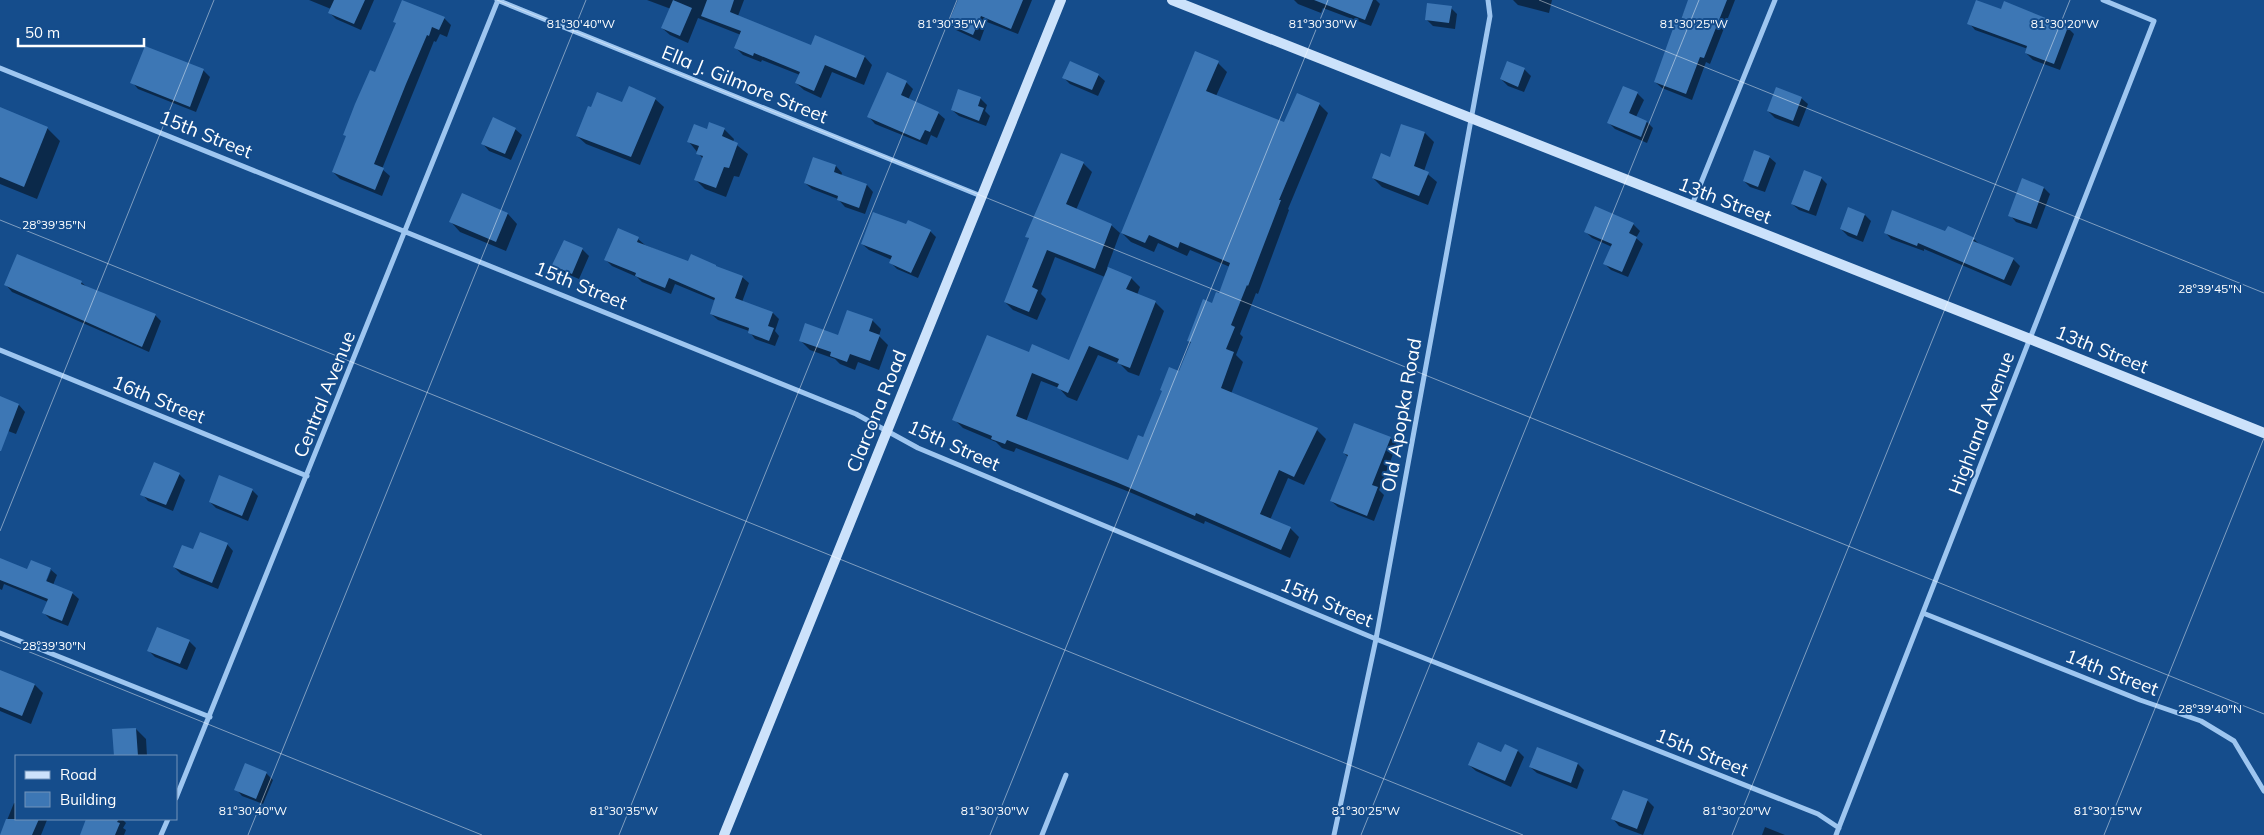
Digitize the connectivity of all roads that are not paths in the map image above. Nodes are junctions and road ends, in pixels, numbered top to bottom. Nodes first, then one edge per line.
1 (498, 0) edge
2 (1061, 0) edge
3 (1172, 0) edge
4 (1488, 0) edge
5 (1776, 0) edge
6 (2103, 0) edge
7 (0, 68) edge
8 (1470, 119) junction
9 (982, 196) junction
10 (1692, 206) junction
11 (406, 230) junction
12 (2030, 338) junction
13 (0, 350) edge
14 (886, 430) junction
15 (2264, 433) edge
16 (307, 476) junction
17 (1923, 613) junction
18 (0, 633) edge
19 (1376, 639) junction
20 (210, 716) junction
21 (1066, 775) dead end
22 (2264, 791) edge
23 (178, 793) edge
24 (168, 820) edge
25 (1839, 828) junction
26 (161, 835) edge
27 (724, 835) edge
28 (1042, 835) edge
29 (1334, 835) edge
30 (1836, 835) edge

1 - 9 street, Ella J. Gilmore Street
1 - 11 street, Central Avenue
2 - 9 street, Clarcona Road
3 - 8 street, 13th Street
4 - 8 street, Old Apopka Road
5 - 10 street
6 - 12 street, Highland Avenue
7 - 11 street, 15th Street
8 - 10 street, 13th Street
8 - 19 street, Old Apopka Road
9 - 14 street, Clarcona Road
10 - 12 street, 13th Street
11 - 14 street, 15th Street
11 - 16 street, Central Avenue
12 - 15 street, 13th Street
12 - 17 street, Highland Avenue
13 - 16 street, 16th Street
14 - 19 street, 15th Street
14 - 27 street, Clarcona Road
16 - 20 street, Central Avenue
17 - 22 street, 14th Street
17 - 25 street, Highland Avenue
18 - 20 street
19 - 25 street, 15th Street
19 - 29 street, Old Apopka Road
20 - 23 street, Central Avenue
21 - 28 street
24 - 26 street
25 - 30 street, Highland Avenue

